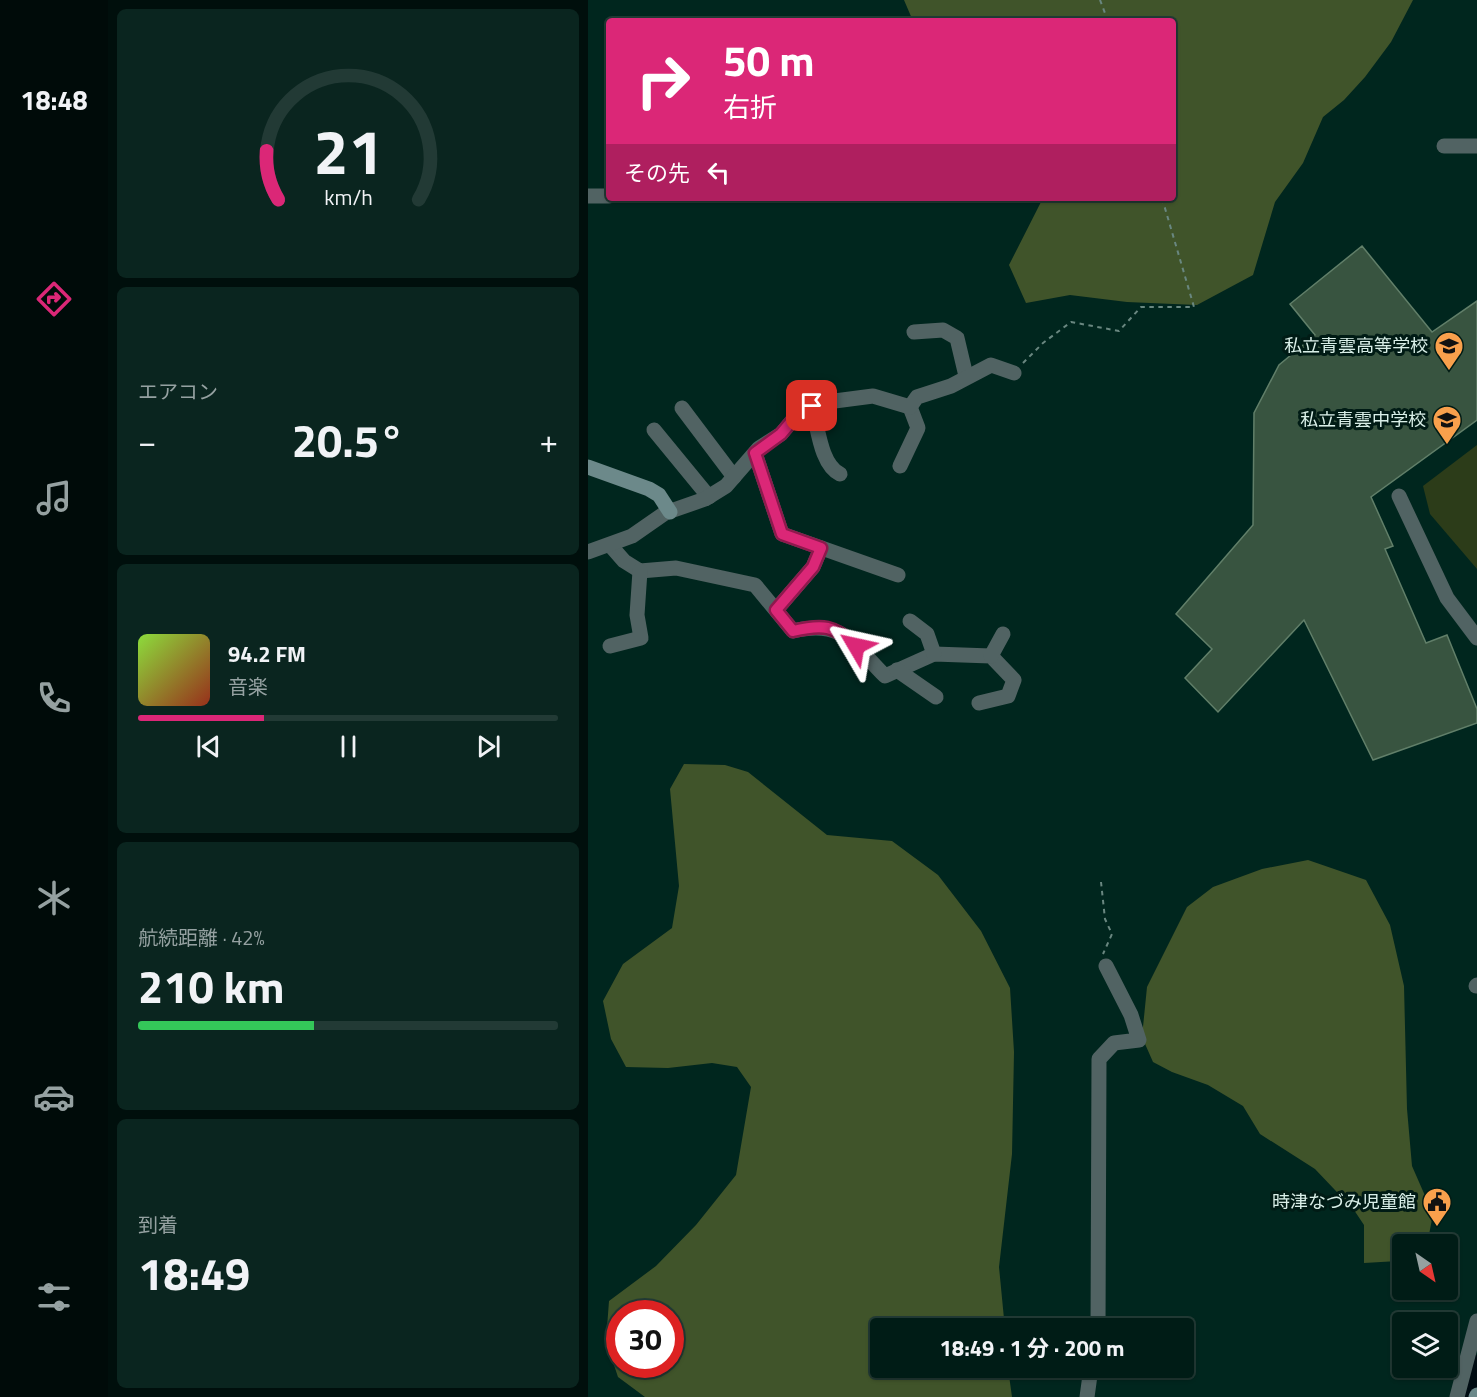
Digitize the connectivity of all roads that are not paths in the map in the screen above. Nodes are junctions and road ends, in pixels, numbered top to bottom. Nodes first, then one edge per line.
1 (1444, 146) dead end
2 (1477, 146) edge
3 (606, 195) edge
4 (588, 196) edge
5 (914, 332) dead end
6 (1014, 373) road end
7 (966, 376) junction
8 (812, 406) junction
9 (910, 407) junction
10 (682, 408) dead end
11 (654, 430) dead end
12 (755, 453) junction
13 (900, 466) dead end
14 (588, 467) edge
15 (840, 474) dead end
16 (734, 477) junction
17 (709, 496) junction
18 (1399, 496) dead end
19 (670, 512) junction
20 (610, 545) junction
21 (821, 548) junction
22 (588, 552) edge
23 (640, 572) junction
24 (898, 575) dead end
25 (776, 610) junction
26 (910, 621) dead end
27 (1003, 634) dead end
28 (1477, 638) edge
29 (610, 646) dead end
30 (934, 654) junction
31 (991, 656) junction
32 (897, 670) junction
33 (936, 697) dead end
34 (979, 703) dead end
35 (1106, 966) road end
36 (1098, 1318) edge
37 (1477, 1322) edge
38 (1090, 1378) edge
39 (1087, 1397) edge
40 (1457, 1397) edge

1 - 2 street
3 - 4 street
5 - 7 street
6 - 7 street
7 - 9 street
8 - 9 street
8 - 12 street
8 - 15 street
9 - 13 street
10 - 16 street
11 - 17 street
12 - 16 street
12 - 21 street
14 - 19 street
16 - 17 street
17 - 19 street
18 - 28 street
19 - 20 street
20 - 22 street
20 - 23 street
21 - 24 street
21 - 25 street
23 - 25 street
23 - 29 street
25 - 32 street
26 - 30 street
27 - 31 street
30 - 31 street
30 - 32 street
31 - 34 street
32 - 33 street
35 - 36 street
37 - 40 street
38 - 39 street

